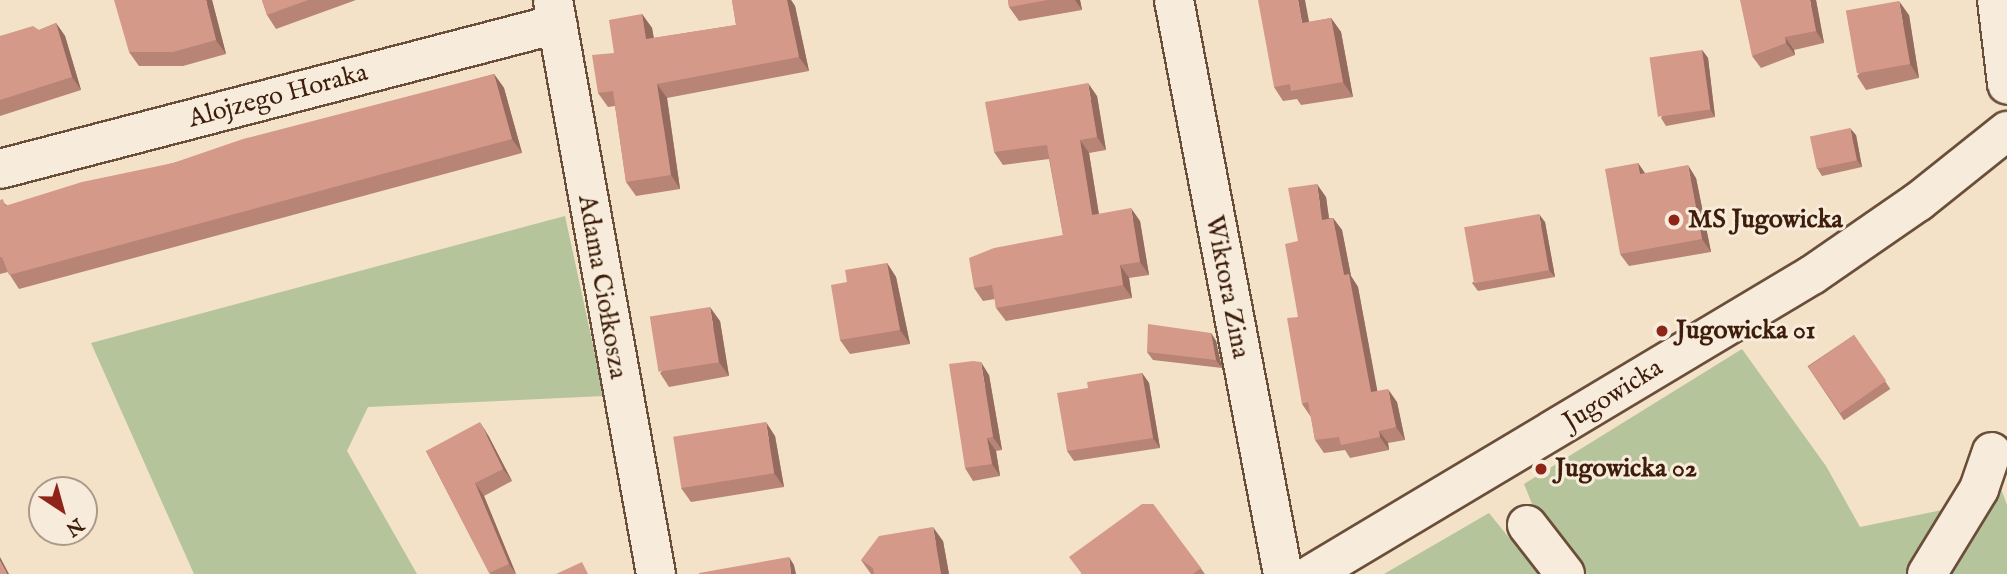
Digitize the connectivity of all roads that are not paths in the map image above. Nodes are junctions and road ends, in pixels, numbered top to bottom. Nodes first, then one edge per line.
1 (1174, 0) edge
2 (1997, 0) edge
3 (555, 12) edge
4 (2007, 84) edge
5 (2007, 131) edge
6 (0, 169) edge
7 (1992, 452) dead end
8 (1527, 526) dead end
9 (656, 574) edge
10 (1283, 574) edge
11 (1312, 574) edge
12 (1565, 574) edge
13 (1927, 574) edge

1 - 10 street, Wiktora Zina
2 - 4 street
3 - 6 street, Alojzego Horaka
3 - 9 street, Adama Ciołkosza
5 - 11 street, Jugowicka
7 - 13 street
8 - 12 street

